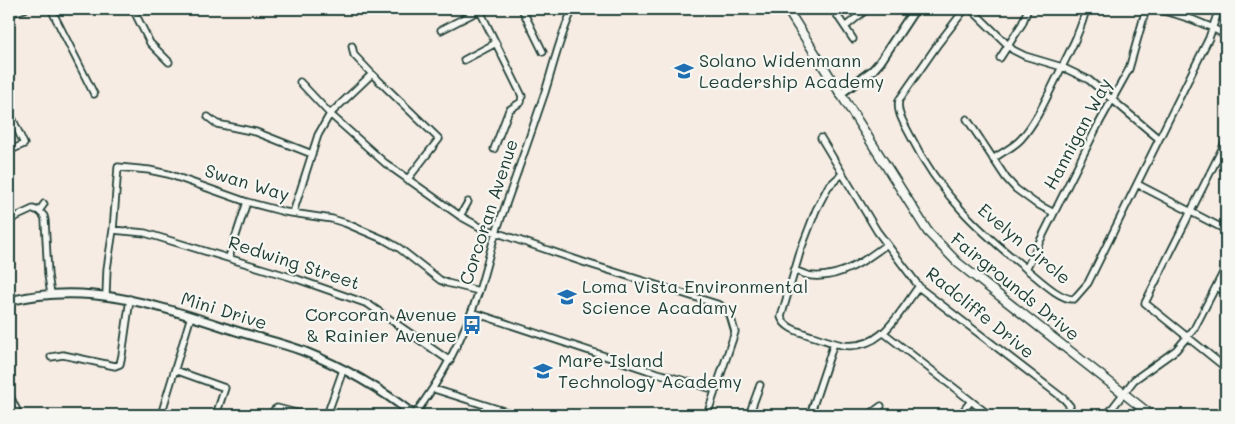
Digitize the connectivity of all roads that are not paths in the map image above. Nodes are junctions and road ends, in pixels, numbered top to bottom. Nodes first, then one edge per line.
1 (26, 9) edge
2 (51, 9) edge
3 (133, 9) edge
4 (481, 9) edge
5 (522, 9) edge
6 (573, 9) edge
7 (787, 9) edge
8 (833, 9) edge
9 (867, 9) edge
10 (915, 9) edge
11 (966, 9) edge
12 (971, 9) edge
13 (1028, 9) edge
14 (1086, 9) edge
15 (1146, 9) edge
16 (1155, 9) edge
17 (1219, 9) edge
18 (9, 14) edge
19 (845, 27) junction
20 (1213, 28) junction
21 (441, 30) dead end
22 (1226, 35) edge
23 (853, 39) dead end
24 (496, 43) junction
25 (352, 46) dead end
26 (1007, 46) junction
27 (543, 52) dead end
28 (1000, 58) dead end
29 (464, 60) dead end
30 (169, 62) dead end
31 (1062, 67) junction
32 (372, 74) junction
33 (300, 82) dead end
34 (94, 94) dead end
35 (840, 94) junction
36 (1113, 99) junction
37 (9, 111) edge
38 (330, 114) junction
39 (208, 117) dead end
40 (967, 118) dead end
41 (821, 138) dead end
42 (1159, 139) junction
43 (1226, 141) edge
44 (494, 149) dead end
45 (9, 151) edge
46 (312, 154) junction
47 (993, 159) junction
48 (842, 174) junction
49 (407, 180) junction
50 (1137, 184) junction
51 (247, 202) junction
52 (468, 202) dead end
53 (44, 204) dead end
54 (39, 211) junction
55 (1192, 211) junction
56 (1054, 213) junction
57 (293, 214) junction
58 (460, 216) junction
59 (9, 220) edge
60 (113, 230) junction
61 (1226, 230) edge
62 (496, 233) junction
63 (887, 244) junction
64 (229, 257) junction
65 (1226, 267) edge
66 (1026, 269) junction
67 (794, 270) junction
68 (918, 286) junction
69 (1216, 287) junction
70 (479, 291) junction
71 (1226, 293) edge
72 (51, 294) junction
73 (106, 296) junction
74 (130, 299) junction
75 (9, 301) edge
76 (472, 312) junction
77 (191, 316) junction
78 (884, 332) junction
79 (1187, 337) junction
80 (834, 342) junction
81 (51, 357) dead end
82 (450, 361) junction
83 (1226, 368) edge
84 (175, 370) junction
85 (344, 370) junction
86 (760, 385) dead end
87 (434, 389) junction
88 (716, 390) junction
89 (9, 394) edge
90 (1124, 394) junction
91 (971, 402) junction
92 (881, 406) dead end
93 (19, 415) edge
94 (161, 415) edge
95 (216, 415) edge
96 (272, 415) edge
97 (304, 415) edge
98 (327, 415) edge
99 (414, 415) edge
100 (516, 415) edge
101 (707, 415) edge
102 (749, 415) edge
103 (810, 415) edge
104 (869, 415) edge
105 (960, 415) edge
106 (989, 415) edge
107 (1064, 415) edge
108 (1107, 415) edge
109 (1151, 415) edge

1 - 18 street
2 - 34 street
3 - 30 street
4 - 21 street
4 - 24 street
5 - 27 street
6 - 62 street, Corcoran Avenue
7 - 35 main road, Fairgrounds Drive
8 - 19 street
9 - 19 street
10 - 35 street
11 - 66 street, Evelyn Circle
12 - 26 street
13 - 26 street
14 - 31 street
15 - 36 street, Hannigan Way
16 - 20 street
17 - 20 street, Evelyn Circle
19 - 23 street
20 - 22 street
20 - 42 street, Evelyn Circle
24 - 29 street
24 - 44 street
25 - 32 street
26 - 28 street
26 - 31 street
31 - 36 street
31 - 47 street
32 - 38 street
32 - 49 street
33 - 38 street
35 - 90 main road, Fairgrounds Drive
36 - 42 street
36 - 56 street, Hannigan Way
37 - 45 street
38 - 46 street
38 - 49 street
39 - 46 street
40 - 47 street
41 - 48 street, Radcliffe Drive
42 - 50 street, Evelyn Circle
43 - 55 street
46 - 57 street
47 - 56 street
48 - 63 street, Radcliffe Drive
48 - 67 street
49 - 58 street
50 - 55 street
50 - 66 street, Evelyn Circle
51 - 57 street, Swan Way
51 - 60 street, Swan Way
51 - 64 street
52 - 58 street
53 - 54 street
54 - 59 street
54 - 72 street
55 - 61 street
55 - 79 street
56 - 66 street, Hannigan Way
57 - 70 street, Swan Way
58 - 62 street
60 - 64 street, Redwing Street
60 - 73 street, Swan Way
62 - 70 street, Corcoran Avenue
62 - 88 street
63 - 67 street
63 - 68 street, Radcliffe Drive
64 - 82 street, Redwing Street
65 - 69 street
67 - 80 street
68 - 78 street
68 - 107 street, Radcliffe Drive
69 - 71 street
69 - 79 street
70 - 76 street, Corcoran Avenue
72 - 73 street, Mini Drive
72 - 75 street, Mini Drive
73 - 74 street, Mini Drive
74 - 77 street, Mini Drive
74 - 81 street
76 - 82 street, Corcoran Avenue
76 - 88 street
77 - 84 street
77 - 85 street, Mini Drive
78 - 80 street
78 - 91 street
79 - 83 street
79 - 90 street
80 - 103 street
82 - 87 street, Corcoran Avenue
84 - 94 street
84 - 95 street
85 - 98 street
85 - 99 street, Mini Drive
86 - 102 street
87 - 99 street, Corcoran Avenue
87 - 100 street
88 - 101 street
89 - 93 street
90 - 108 street
90 - 109 main road, Fairgrounds Drive
91 - 105 street
91 - 106 street
92 - 104 street
96 - 97 street

